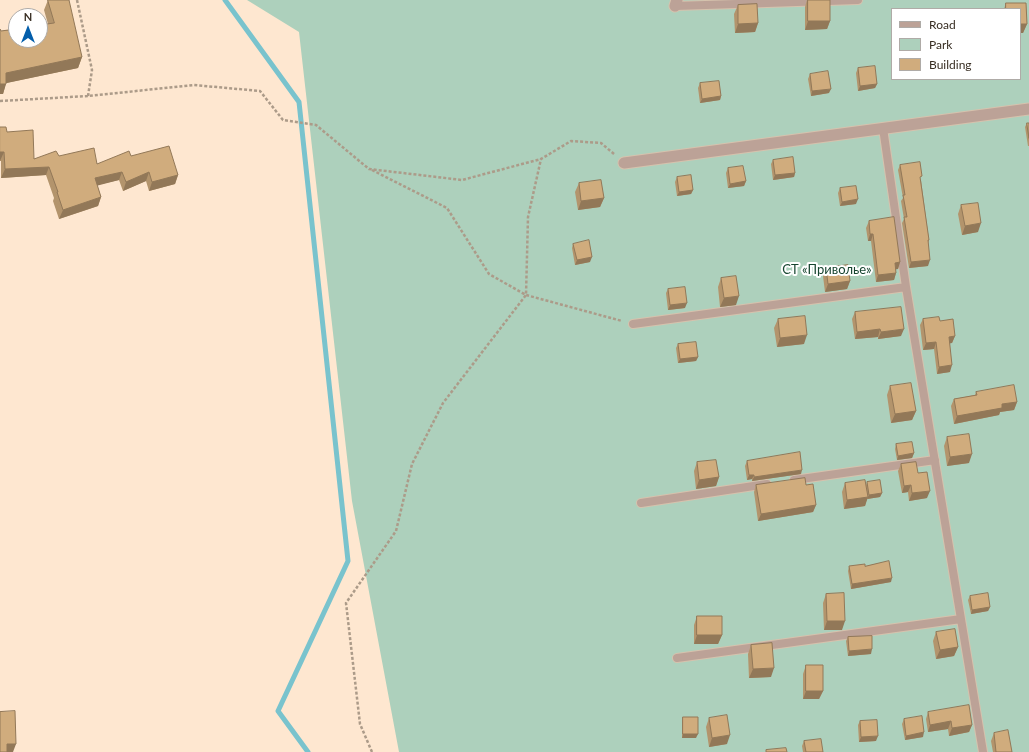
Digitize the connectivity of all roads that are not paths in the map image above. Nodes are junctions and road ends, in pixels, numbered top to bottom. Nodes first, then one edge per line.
1 (858, 0) edge
2 (676, 2) edge
3 (1029, 109) edge
4 (883, 128) junction
5 (624, 163) road end
6 (906, 287) junction
7 (633, 324) road end
8 (935, 460) junction
9 (788, 481) edge
10 (772, 484) edge
11 (641, 503) dead end
12 (961, 619) junction
13 (677, 658) dead end
14 (983, 752) edge

1 - 2 lane
3 - 4 street
4 - 5 street
4 - 6 lane
6 - 7 lane
6 - 8 lane
8 - 9 lane
8 - 12 lane
10 - 11 lane
12 - 13 lane
12 - 14 lane

